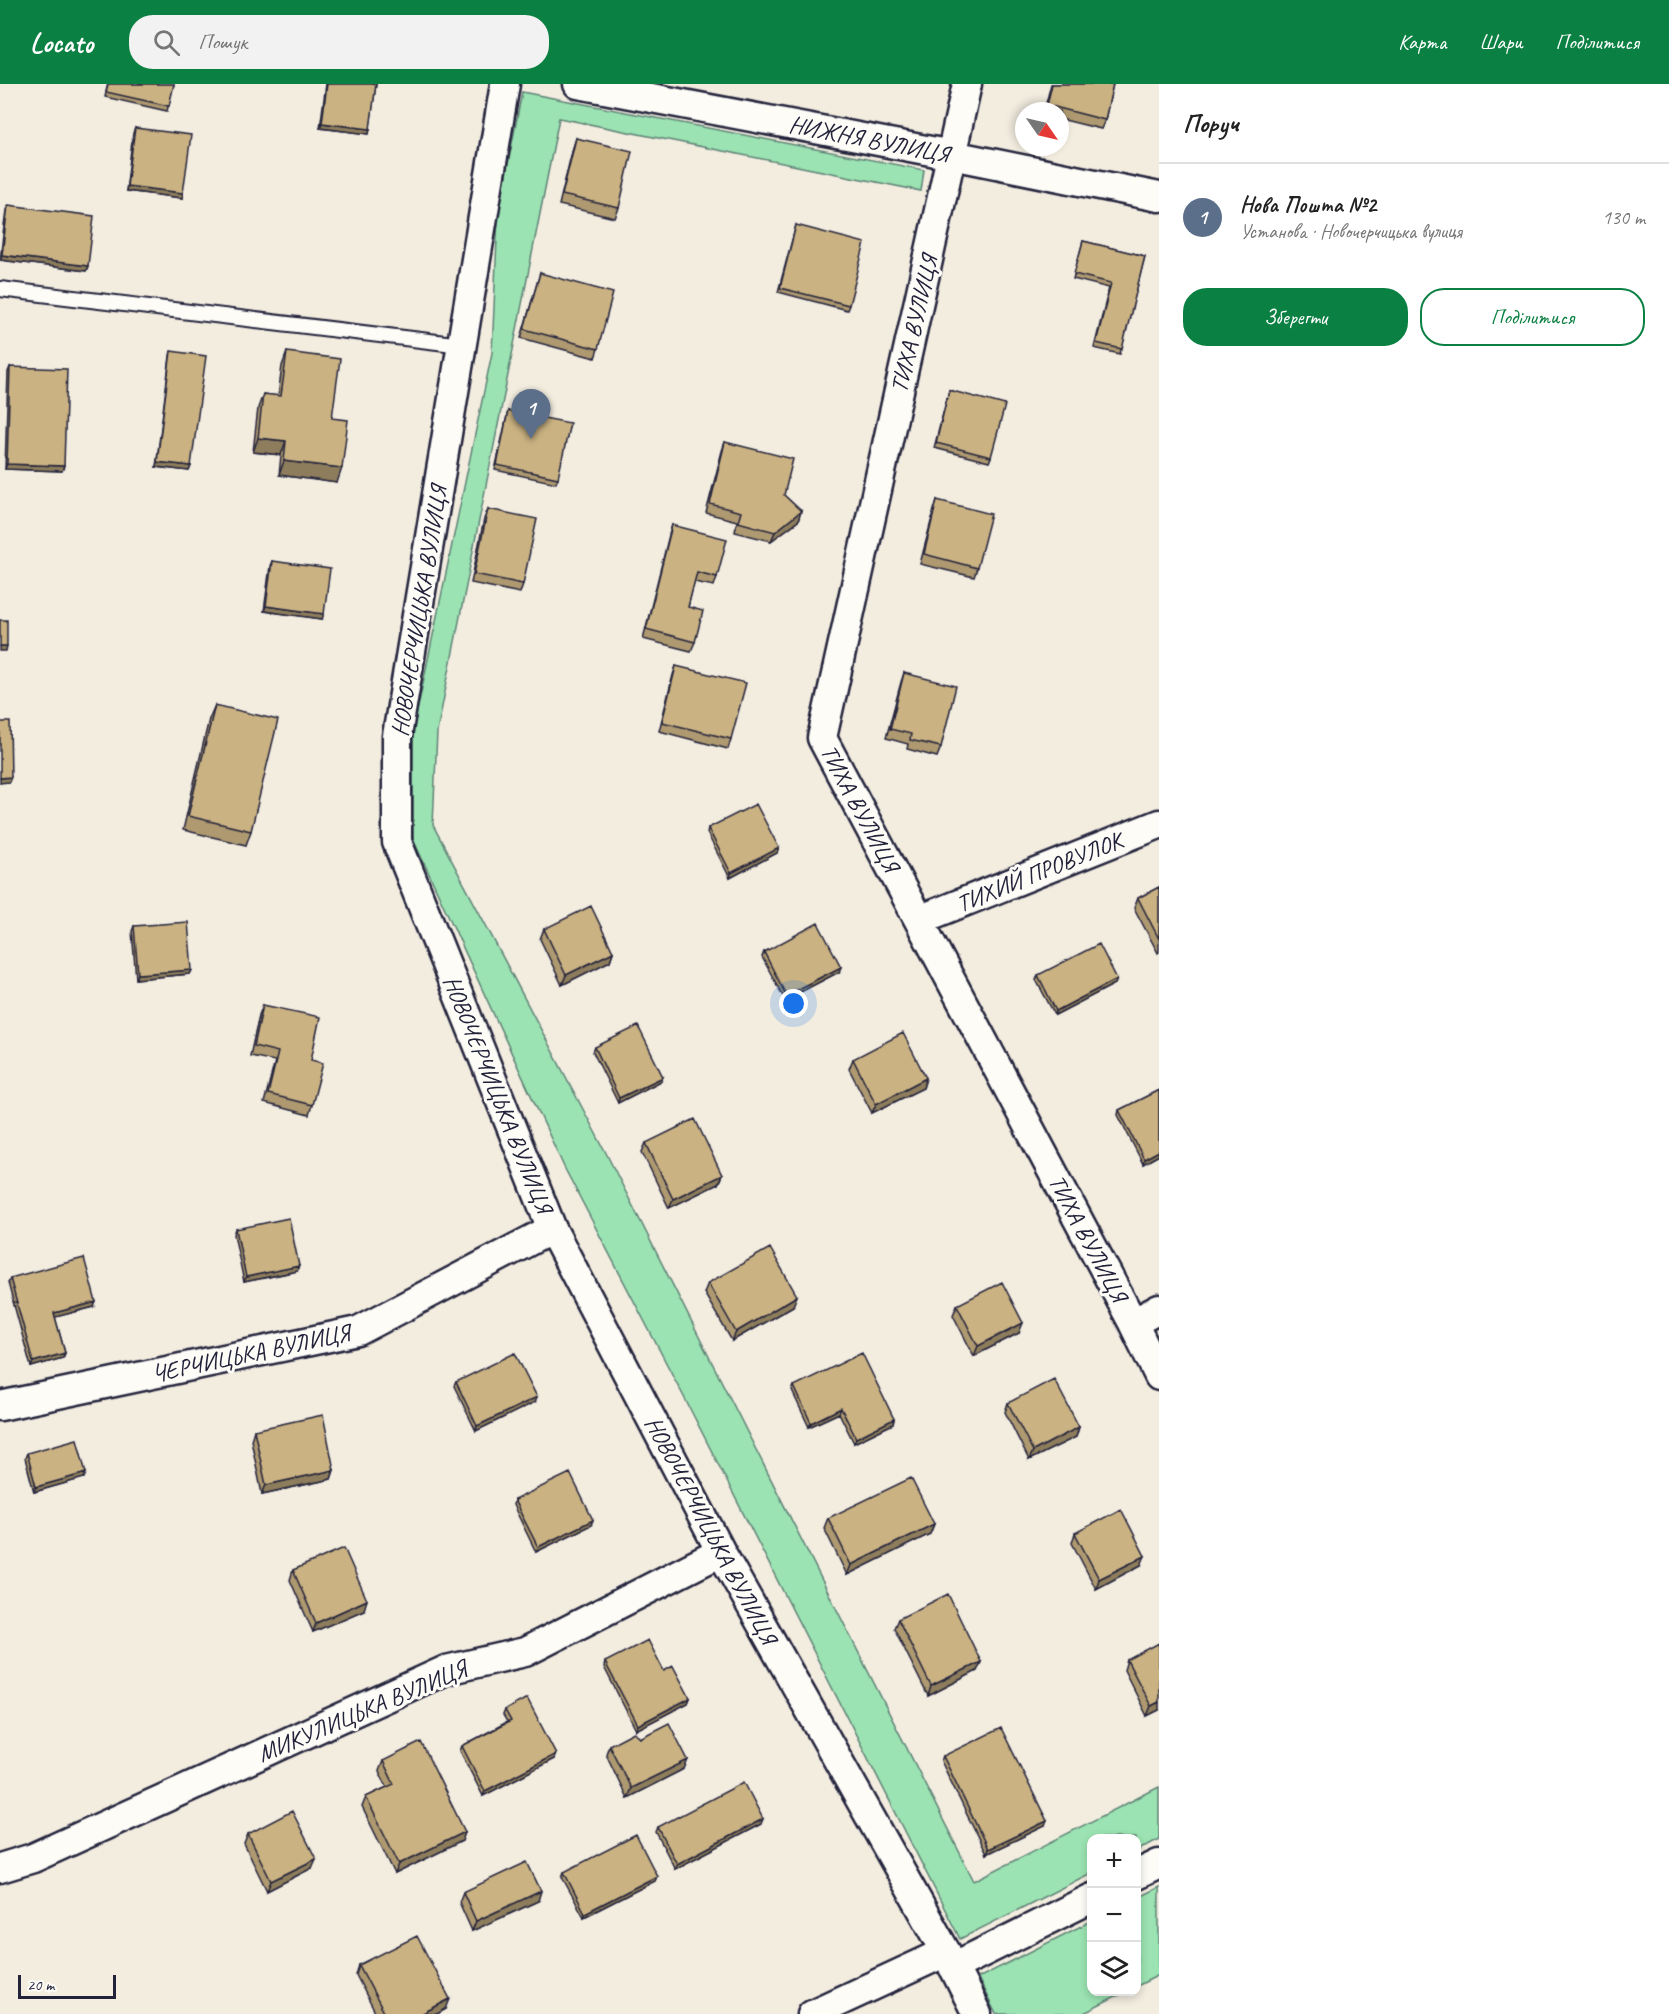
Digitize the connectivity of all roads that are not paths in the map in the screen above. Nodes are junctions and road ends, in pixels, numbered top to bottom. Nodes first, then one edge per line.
1 (505, 84) edge
2 (579, 84) edge
3 (968, 84) edge
4 (952, 155) junction
5 (1159, 197) edge
6 (0, 289) edge
7 (462, 345) junction
8 (1159, 824) edge
9 (919, 920) junction
10 (552, 1229) junction
11 (1159, 1309) edge
12 (1133, 1323) junction
13 (1159, 1376) edge
14 (0, 1406) edge
15 (721, 1552) junction
16 (1159, 1864) edge
17 (0, 1868) edge
18 (1141, 1873) edge
19 (1087, 1900) edge
20 (950, 1959) junction
21 (812, 2014) edge
22 (977, 2014) edge

1 - 7 street, НОВОЧЕРЧИЦЬКА ВУЛИЦЯ
2 - 4 street, НИЖНЯ ВУЛИЦЯ
3 - 4 street, ТИХА ВУЛИЦЯ
4 - 5 street, НИЖНЯ ВУЛИЦЯ
4 - 9 street, ТИХА ВУЛИЦЯ
6 - 7 lane
7 - 10 street, НОВОЧЕРЧИЦЬКА ВУЛИЦЯ
8 - 9 street, ТИХИЙ ПРОВУЛОК
9 - 12 street, ТИХА ВУЛИЦЯ
10 - 14 street, ЧЕРЧИЦЬКА ВУЛИЦЯ
10 - 15 street, НОВОЧЕРЧИЦЬКА ВУЛИЦЯ
11 - 12 street
12 - 13 street, ТИХА ВУЛИЦЯ
15 - 17 street, МИКУЛИЦЬКА ВУЛИЦЯ
15 - 20 street, НОВОЧЕРЧИЦЬКА ВУЛИЦЯ
16 - 18 street
19 - 20 street
20 - 21 street
20 - 22 street, НОВОЧЕРЧИЦЬКА ВУЛИЦЯ

